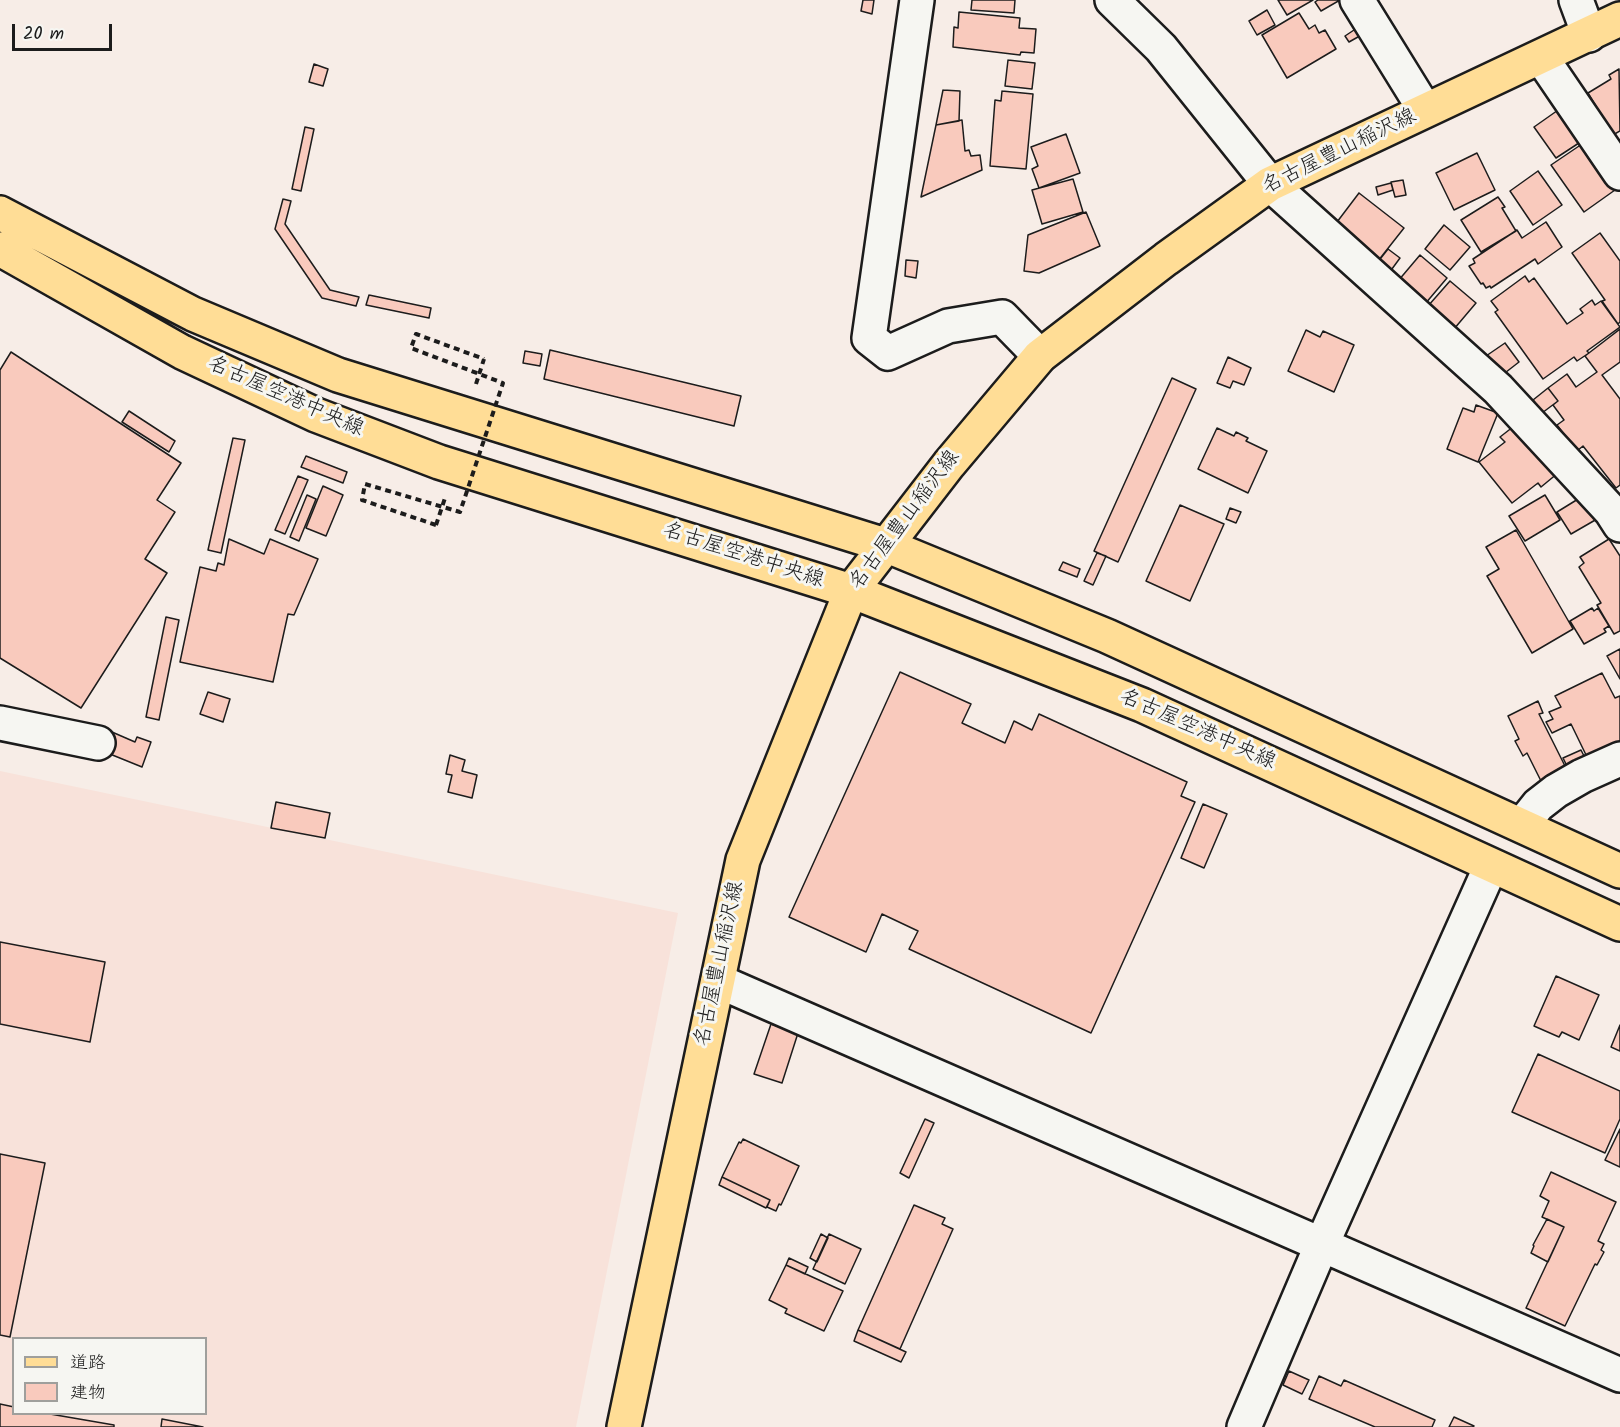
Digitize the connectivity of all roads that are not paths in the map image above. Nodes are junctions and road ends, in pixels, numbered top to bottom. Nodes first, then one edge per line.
1 (917, 0) edge
2 (1112, 0) edge
3 (1357, 0) edge
4 (1576, 0) edge
5 (1620, 19) edge
6 (1589, 35) junction
7 (1541, 57) junction
8 (1425, 110) junction
9 (1620, 173) edge
10 (1270, 184) junction
11 (0, 213) edge
12 (0, 249) edge
13 (1040, 356) junction
14 (1617, 514) edge
15 (885, 545) junction
16 (851, 591) junction
17 (0, 723) edge
18 (98, 743) dead end
19 (1620, 759) edge
20 (1522, 825) junction
21 (1491, 867) junction
22 (1620, 871) edge
23 (1620, 924) edge
24 (718, 981) junction
25 (1322, 1244) junction
26 (1620, 1375) edge
27 (624, 1427) edge
28 (1244, 1427) edge

1 - 13 street
2 - 10 street
3 - 8 street
4 - 6 street
5 - 6 main road, 名古屋豊山稲沢線
6 - 7 main road, 名古屋豊山稲沢線
7 - 8 main road, 名古屋豊山稲沢線
7 - 9 street
8 - 10 main road, 名古屋豊山稲沢線
10 - 13 main road, 名古屋豊山稲沢線
10 - 14 street
11 - 15 main road, 名古屋空港中央線
12 - 16 main road, 名古屋空港中央線
13 - 15 main road, 名古屋豊山稲沢線
15 - 16 main road, 名古屋豊山稲沢線
15 - 20 main road, 名古屋空港中央線
16 - 21 main road, 名古屋空港中央線
16 - 24 main road, 名古屋豊山稲沢線
17 - 18 street
19 - 20 street
20 - 22 main road, 名古屋空港中央線
21 - 23 main road, 名古屋空港中央線
21 - 25 street
24 - 25 street
24 - 27 main road, 名古屋豊山稲沢線
25 - 26 street
25 - 28 street

